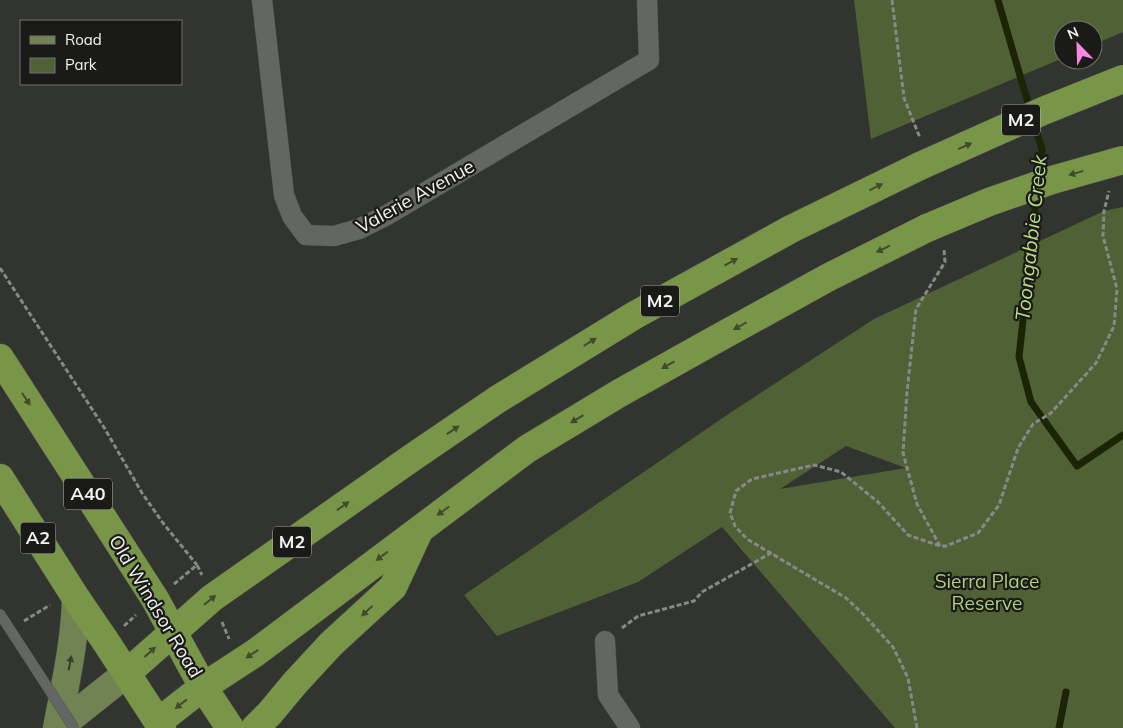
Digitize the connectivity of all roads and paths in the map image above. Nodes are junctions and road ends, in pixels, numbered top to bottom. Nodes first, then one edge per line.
1 (262, 0) edge
2 (647, 0) edge
3 (892, 0) edge
4 (1123, 79) edge
5 (920, 152) junction
6 (1117, 171) edge
7 (935, 236) junction
8 (0, 268) edge
9 (0, 358) edge
10 (0, 478) edge
11 (421, 527) junction
12 (940, 546) junction
13 (771, 553) junction
14 (197, 564) dead end
15 (76, 598) junction
16 (0, 614) edge
17 (173, 631) junction
18 (605, 641) joint
19 (127, 673) junction
20 (203, 687) junction
21 (157, 726) edge
22 (58, 728) edge
23 (74, 728) edge
24 (230, 728) edge
25 (255, 728) edge
26 (630, 728) edge
27 (917, 728) edge

1 - 2 street, Valerie Avenue
3 - 5 path
5 -> 4 highway, M2, bridge
17 -> 5 highway, M2
6 -> 7 highway, bridge
6 - 12 path
7 -> 11 highway
7 - 12 path
8 - 14 path
9 -> 17 highway, Old Windsor Road / A40
10 - 15 highway, A2
11 -> 20 highway
11 -> 25 highway
12 - 13 path
13 - 18 path
13 - 27 path
15 - 19 highway, A2
22 -> 15 main road
16 - 23 lane, bridge
19 -> 17 highway
17 - 20 highway, Old Windsor Road / A40
18 - 26 street
19 - 21 highway, A2
19 - 22 main road
20 -> 21 highway
20 - 24 highway, Old Windsor Road / A40

